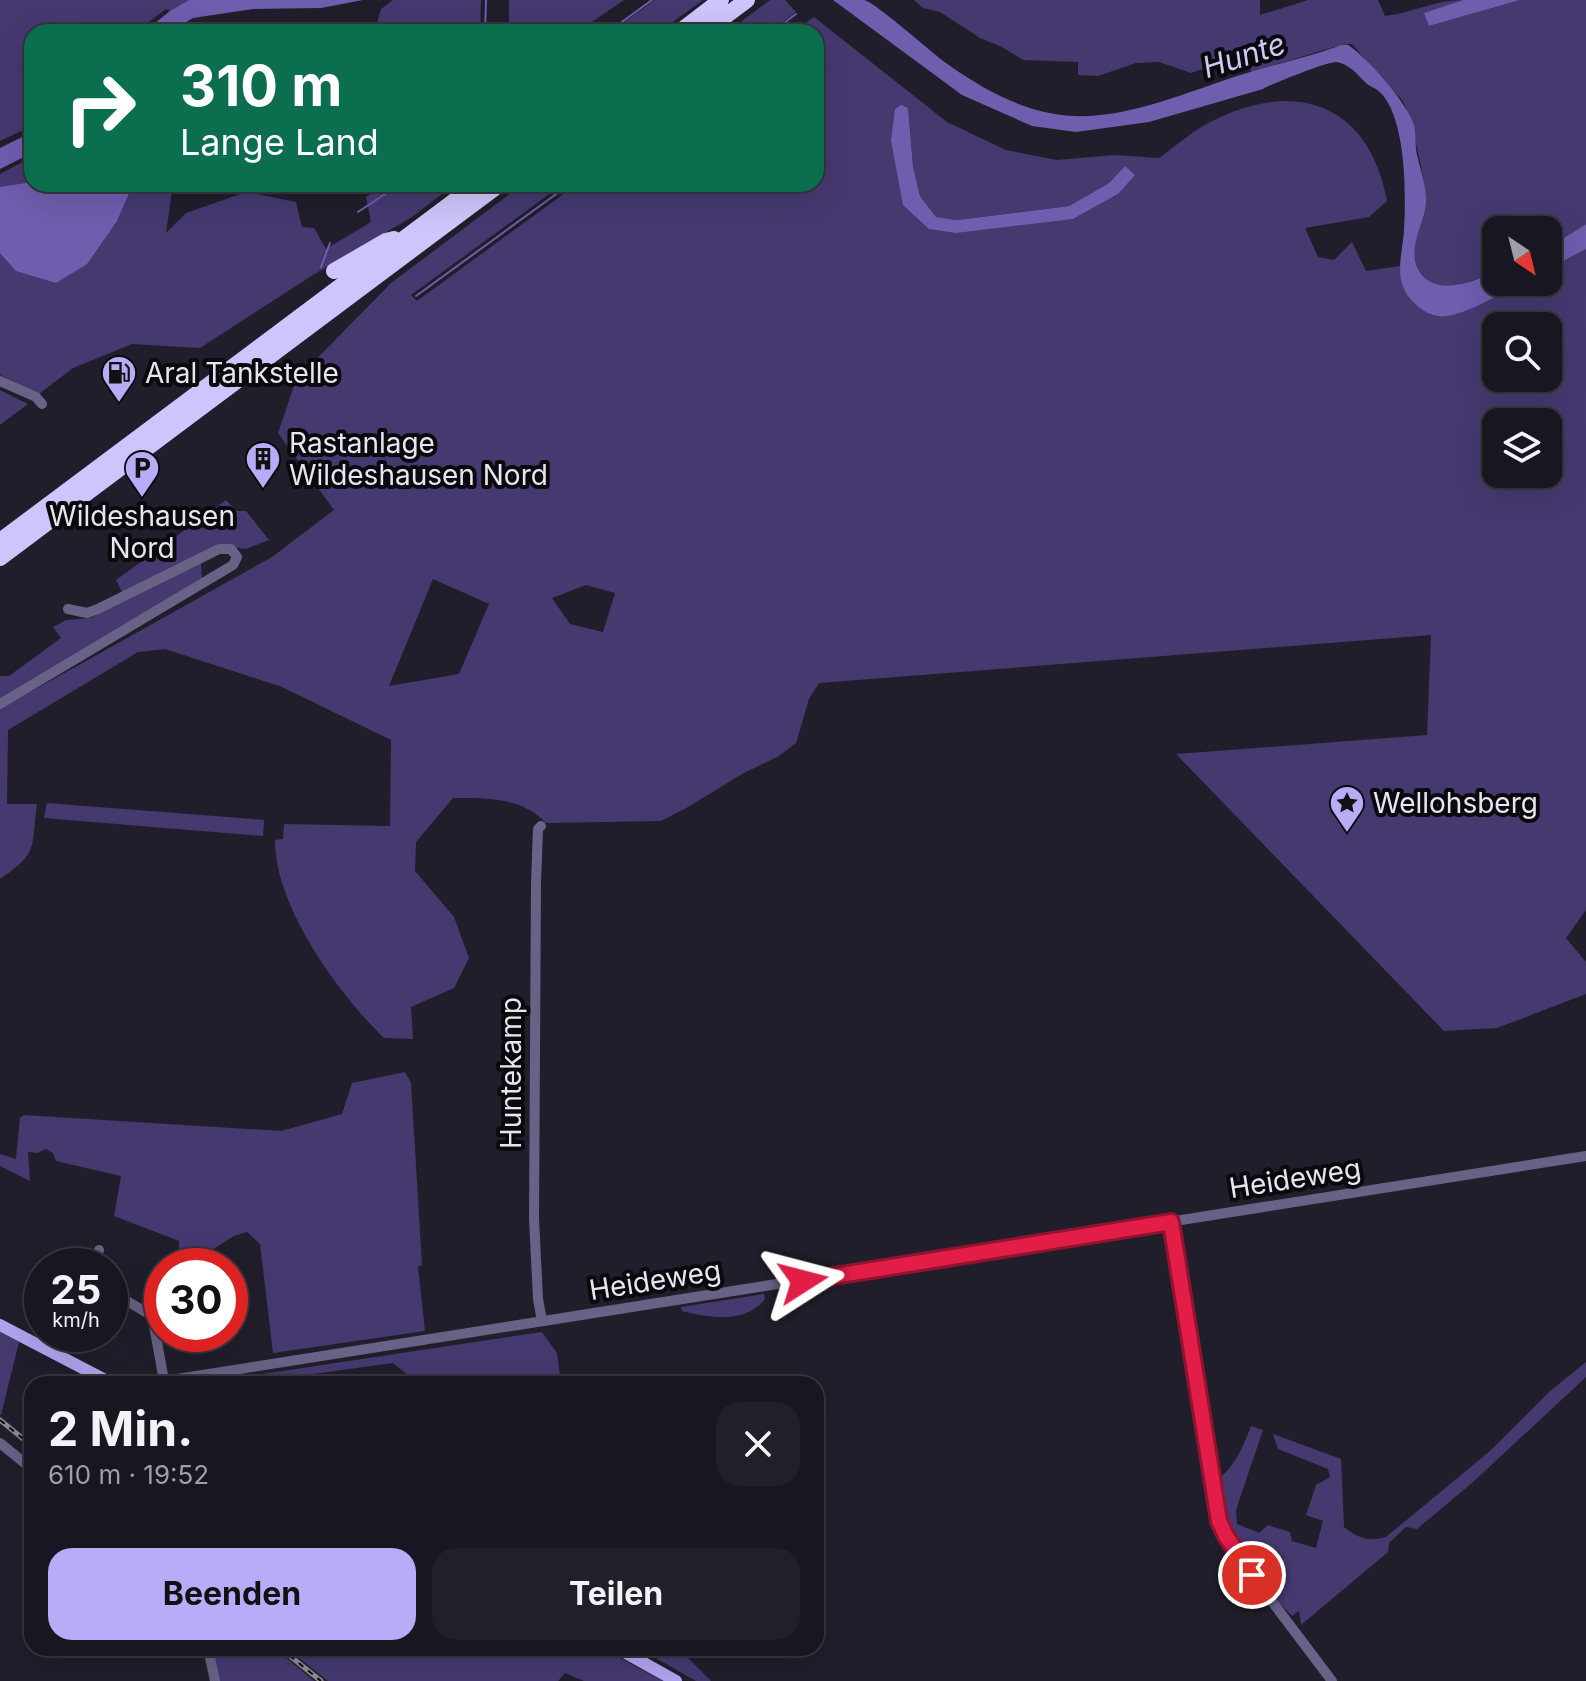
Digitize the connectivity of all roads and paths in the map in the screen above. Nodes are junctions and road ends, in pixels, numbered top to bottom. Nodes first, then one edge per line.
1 (721, 0) edge
2 (747, 0) edge
3 (690, 24) edge
4 (715, 24) edge
5 (466, 192) edge
6 (489, 192) edge
7 (407, 237) junction
8 (334, 271) dead end
9 (0, 381) edge
10 (42, 404) dead end
11 (0, 541) edge
12 (0, 558) edge
13 (68, 609) dead end
14 (0, 704) edge
15 (541, 826) dead end
16 (1586, 1156) edge
17 (1171, 1222) junction
18 (128, 1302) edge
19 (542, 1321) junction
20 (0, 1325) edge
21 (98, 1376) edge
22 (160, 1376) edge
23 (198, 1376) edge
24 (0, 1443) edge
25 (24, 1462) edge
26 (210, 1656) edge
27 (631, 1656) edge
28 (215, 1681) edge
29 (676, 1681) edge
30 (1332, 1681) edge

1 - 3 highway
2 - 4 highway
5 - 7 highway
6 - 12 highway
7 - 8 highway
7 - 11 highway
9 - 10 street
13 - 14 street
15 - 19 street, Huntekamp
16 - 17 street, Heideweg
17 - 19 street, Heideweg
17 - 30 street
18 - 22 street
19 - 23 street, Heideweg
20 - 21 main road
24 - 25 street
26 - 28 street
27 - 29 main road

